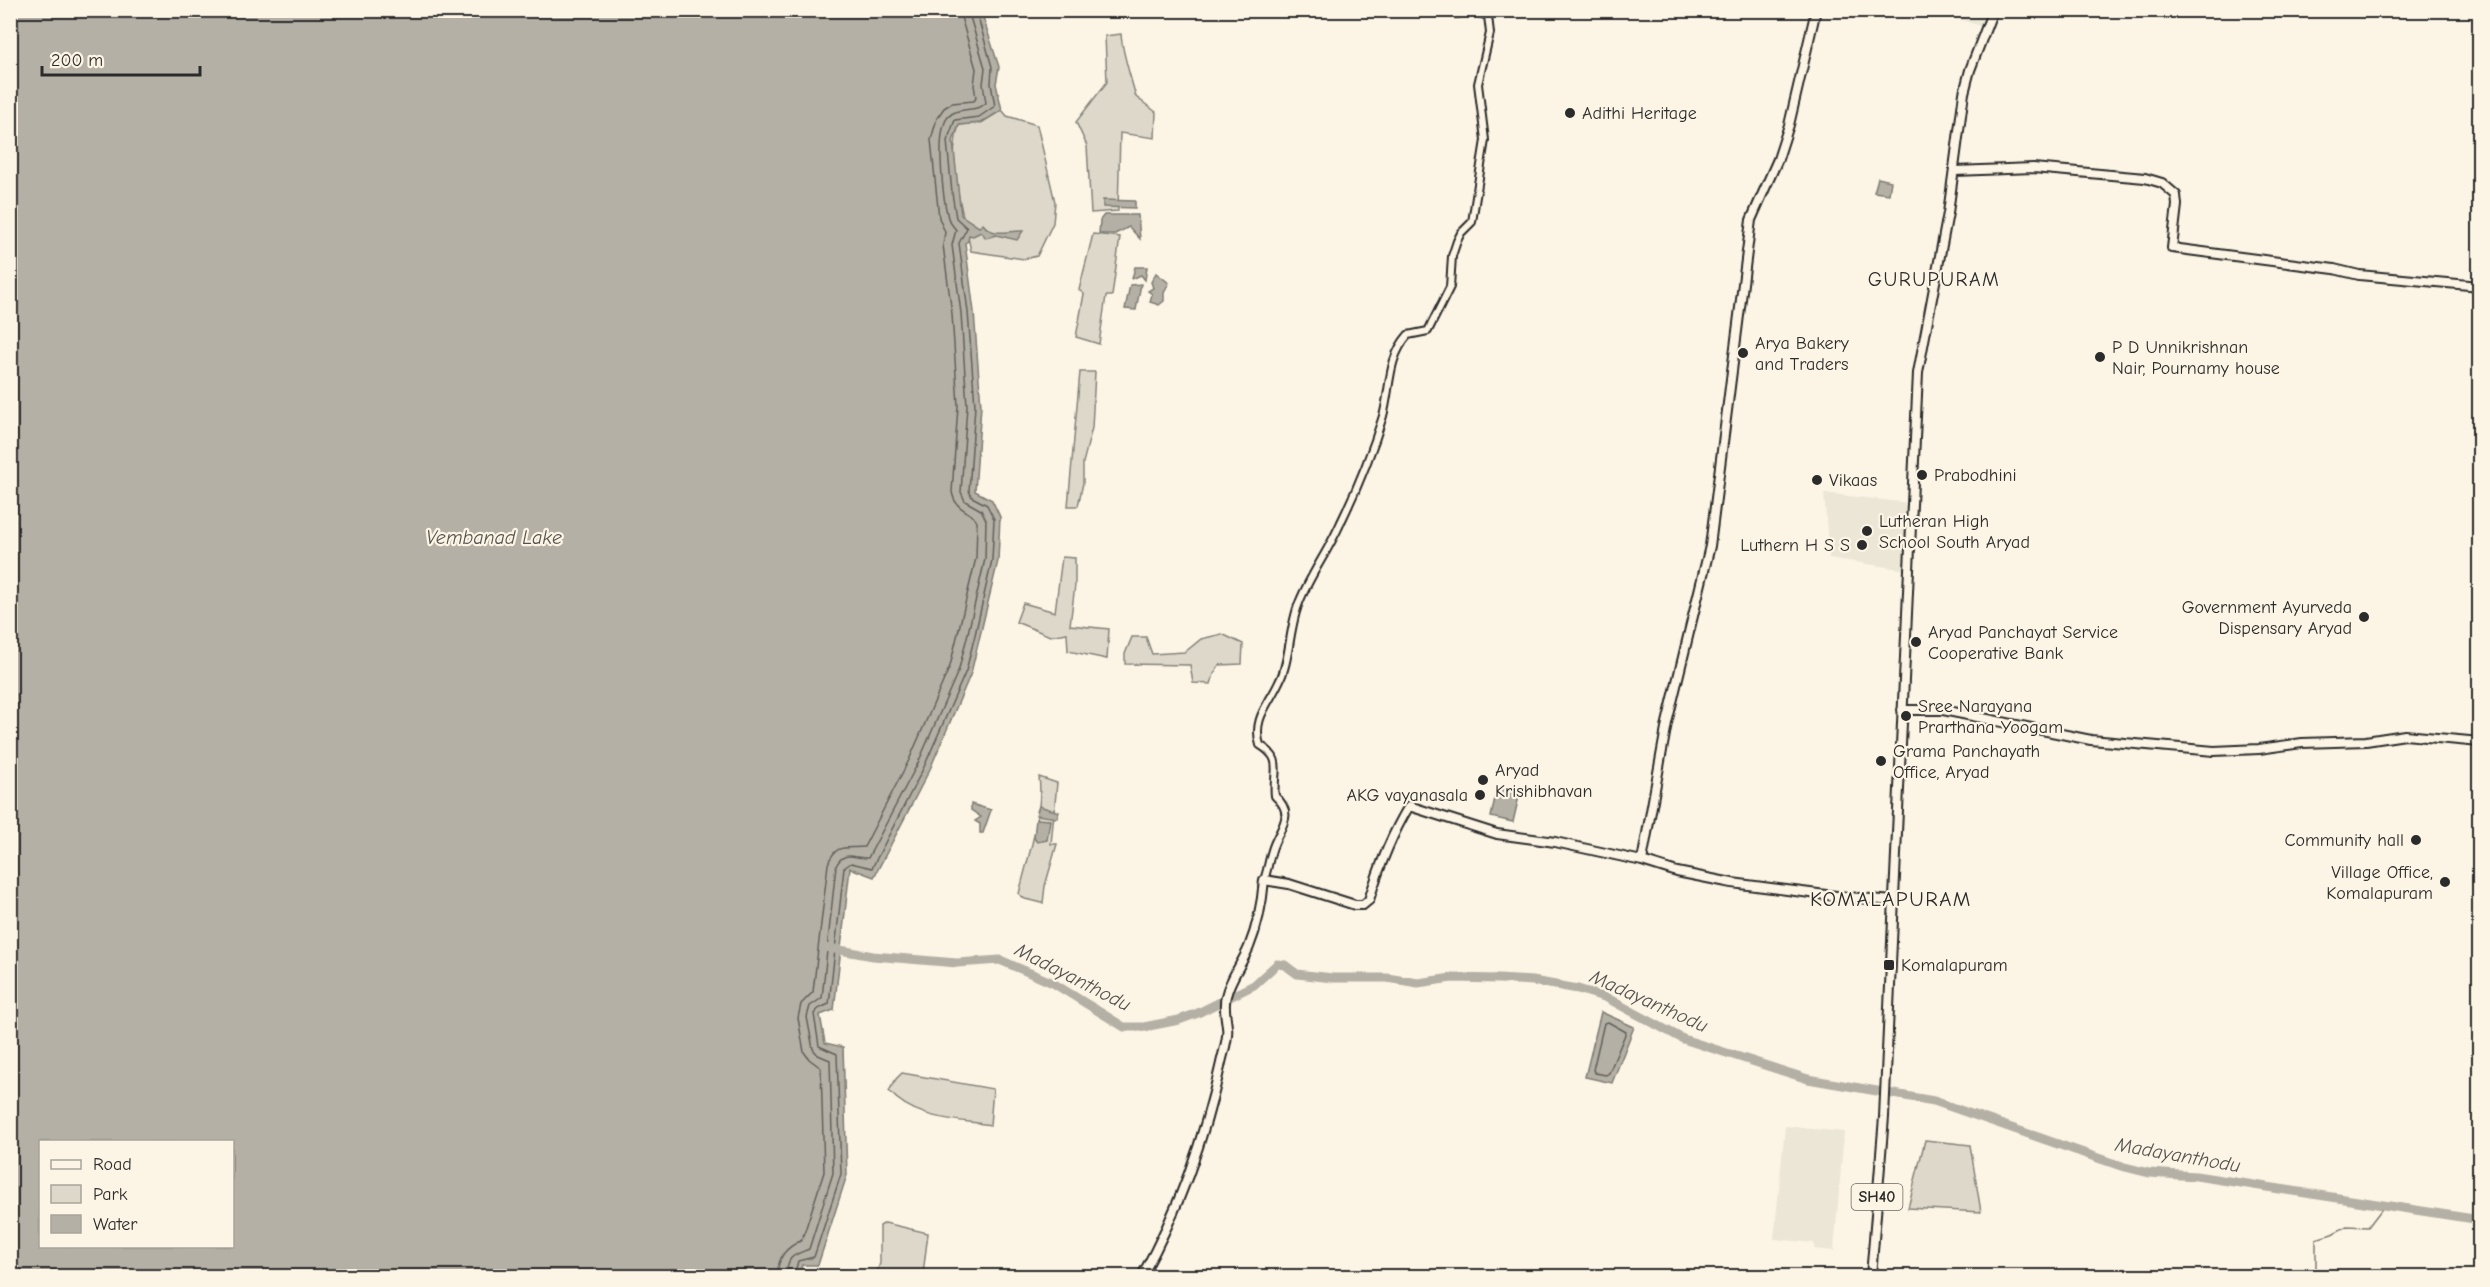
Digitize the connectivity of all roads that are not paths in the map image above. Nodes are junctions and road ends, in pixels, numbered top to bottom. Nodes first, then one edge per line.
1 (1415, 10) edge
2 (1816, 10) edge
3 (1994, 10) edge
4 (1955, 171) junction
5 (2480, 286) edge
6 (1902, 710) junction
7 (2480, 742) edge
8 (1642, 861) junction
9 (1264, 880) junction
10 (1893, 901) junction
11 (1142, 1276) edge
12 (1871, 1276) edge

1 - 9 street
2 - 8 main road
3 - 4 main road, SH40
4 - 5 main road
4 - 6 main road, SH40
6 - 7 main road
6 - 10 main road, SH40
8 - 9 main road
8 - 10 main road
9 - 11 main road
10 - 12 main road, SH40

